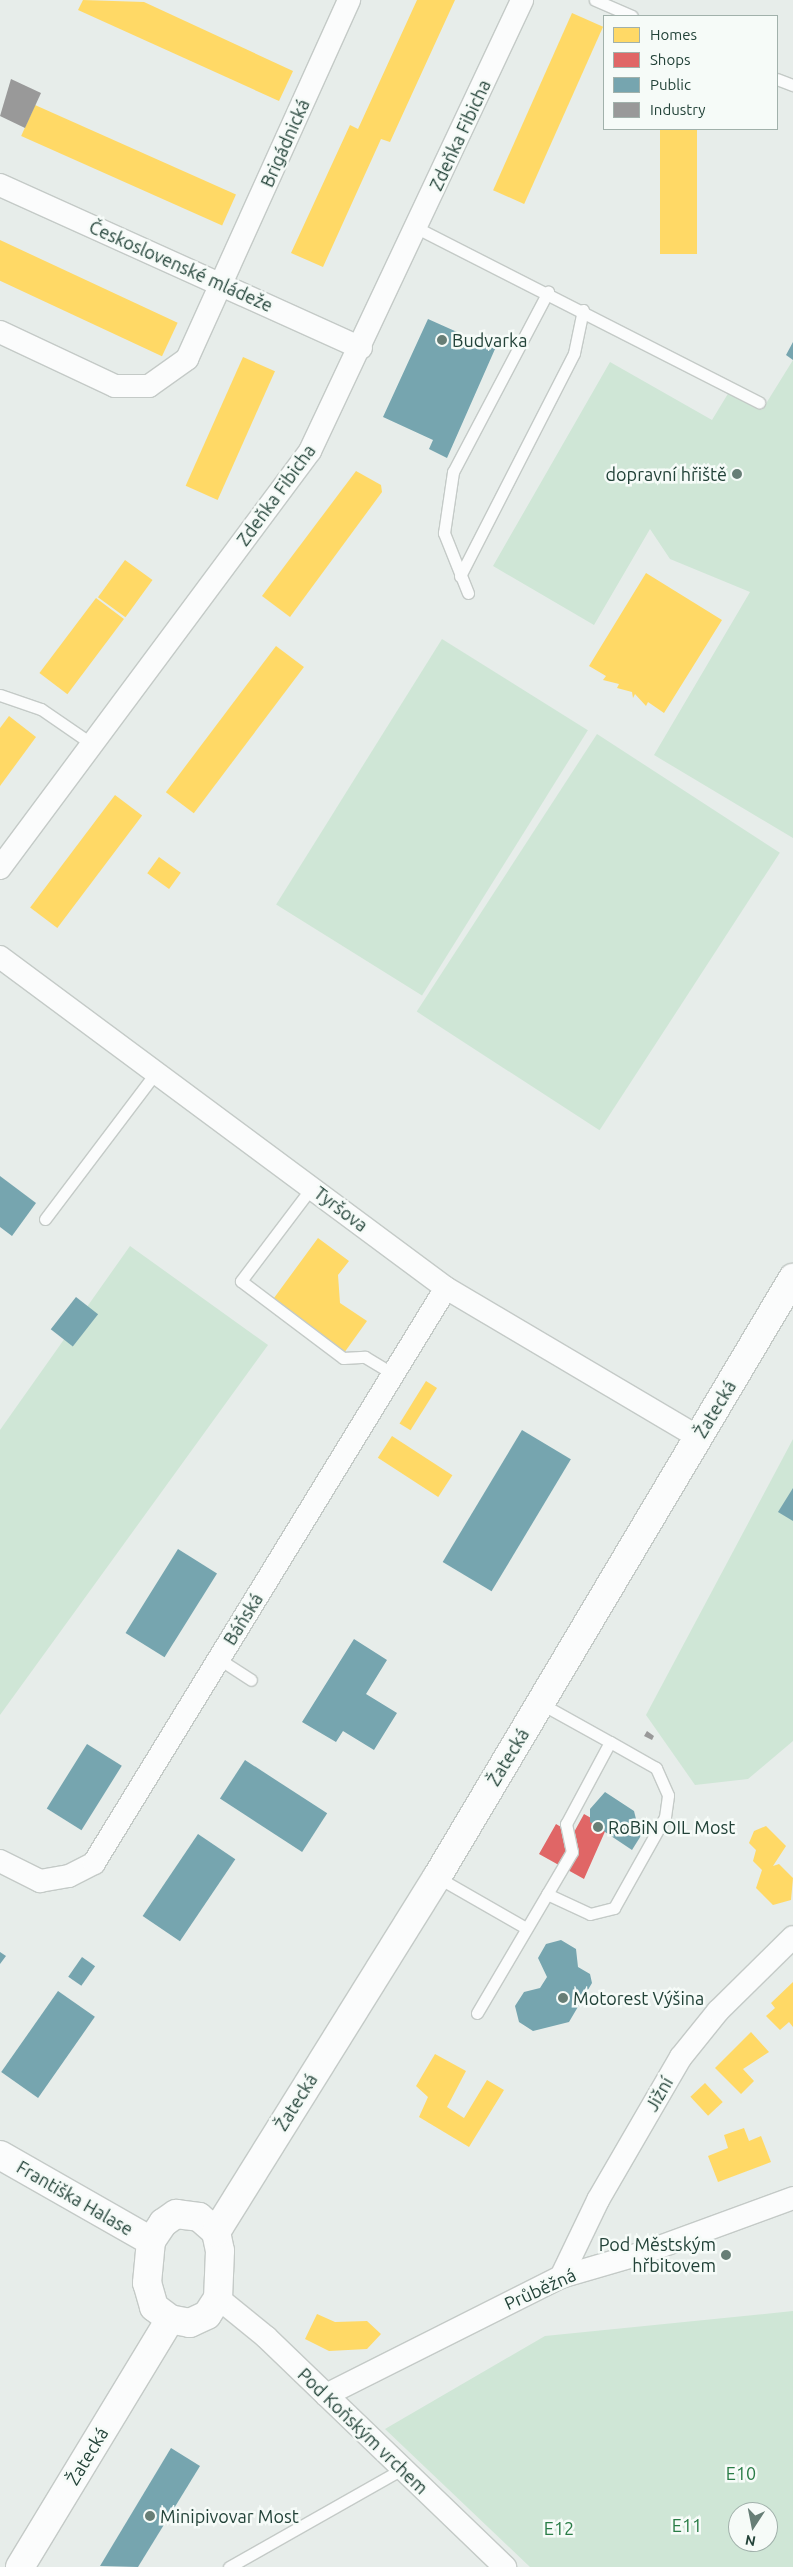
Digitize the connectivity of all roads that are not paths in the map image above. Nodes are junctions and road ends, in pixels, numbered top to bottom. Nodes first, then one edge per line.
1 (349, 0) edge
2 (522, 0) edge
3 (595, 0) edge
4 (630, 15) edge
5 (778, 79) edge
6 (793, 85) edge
7 (0, 185) edge
8 (417, 228) junction
9 (221, 285) junction
10 (548, 292) junction
11 (583, 310) junction
12 (0, 332) edge
13 (362, 348) junction
14 (759, 402) dead end
15 (460, 576) junction
16 (468, 593) dead end
17 (0, 695) edge
18 (92, 744) junction
19 (0, 868) edge
20 (0, 957) edge
21 (157, 1071) junction
22 (312, 1187) junction
23 (45, 1219) dead end
24 (793, 1278) edge
25 (446, 1288) junction
26 (393, 1374) junction
27 (698, 1437) junction
28 (219, 1659) junction
29 (251, 1680) dead end
30 (540, 1703) junction
31 (610, 1742) junction
32 (0, 1861) edge
33 (437, 1877) junction
34 (547, 1894) junction
35 (526, 1928) junction
36 (793, 1937) edge
37 (478, 2013) dead end
38 (0, 2155) edge
39 (793, 2198) edge
40 (216, 2232) junction
41 (151, 2241) junction
42 (561, 2277) junction
43 (218, 2298) junction
44 (170, 2320) junction
45 (326, 2395) junction
46 (402, 2469) junction
47 (20, 2567) edge
48 (229, 2567) edge
49 (505, 2567) edge

1 - 9 street, Brigádnická
2 - 8 street, Zdeňka Fibicha
3 - 4 lane
5 - 6 lane
7 - 9 street, Československé mládeže
8 - 10 lane
8 - 13 street, Zdeňka Fibicha
9 - 12 street, Brigádnická
9 - 13 street, Československé mládeže
10 - 11 lane
10 - 15 lane
11 - 14 lane
11 - 15 lane
13 - 18 street, Zdeňka Fibicha
15 - 16 lane
17 - 18 lane
18 - 19 street, Zdeňka Fibicha
20 - 21 street, Tyršova
21 - 22 street, Tyršova
21 - 23 lane
22 - 25 street, Tyršova
22 - 26 lane
24 - 27 street, Žatecká
25 - 26 street, Báňská
25 - 27 street, Tyršova
26 - 28 street, Báňská
27 - 30 street, Žatecká
28 - 29 lane
28 - 32 street, Báňská
30 - 31 lane
30 - 33 street, Žatecká
31 - 34 lane
31 - 34 lane
33 - 35 lane
33 - 40 street, Žatecká
34 - 35 lane
35 - 37 lane
36 - 42 street, Jižní
38 - 41 street, Františka Halase
39 - 42 street, Průběžná
40 - 41 street
40 - 43 street
41 - 44 street
42 - 45 street, Průběžná
43 - 44 street
43 - 45 street, Pod Koňským vrchem
44 - 47 street, Žatecká
45 - 46 street, Pod Koňským vrchem
46 - 48 lane
46 - 49 street, Pod Koňským vrchem

